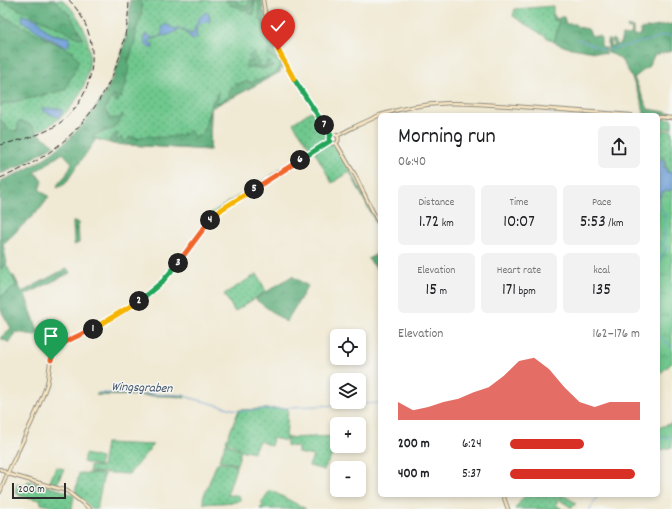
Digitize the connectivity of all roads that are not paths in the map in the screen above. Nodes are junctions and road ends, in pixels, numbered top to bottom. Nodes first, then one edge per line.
1 (263, 0) edge
2 (388, 113) edge
3 (603, 113) edge
4 (378, 116) edge
5 (660, 117) edge
6 (672, 118) edge
7 (331, 135) junction
8 (337, 136) junction
9 (330, 141) junction
10 (336, 143) junction
11 (378, 222) edge
12 (0, 469) edge
13 (7, 473) junction
14 (0, 492) edge
15 (504, 497) edge
16 (90, 509) edge
17 (508, 509) edge

1 - 7 main road
2 - 3 main road
4 - 8 main road
5 - 6 main road
7 - 8 main road
7 - 9 main road
8 - 10 main road
9 - 10 main road
9 - 13 main road
10 - 11 main road
12 - 13 main road
13 - 14 main road
13 - 16 main road
15 - 17 main road

